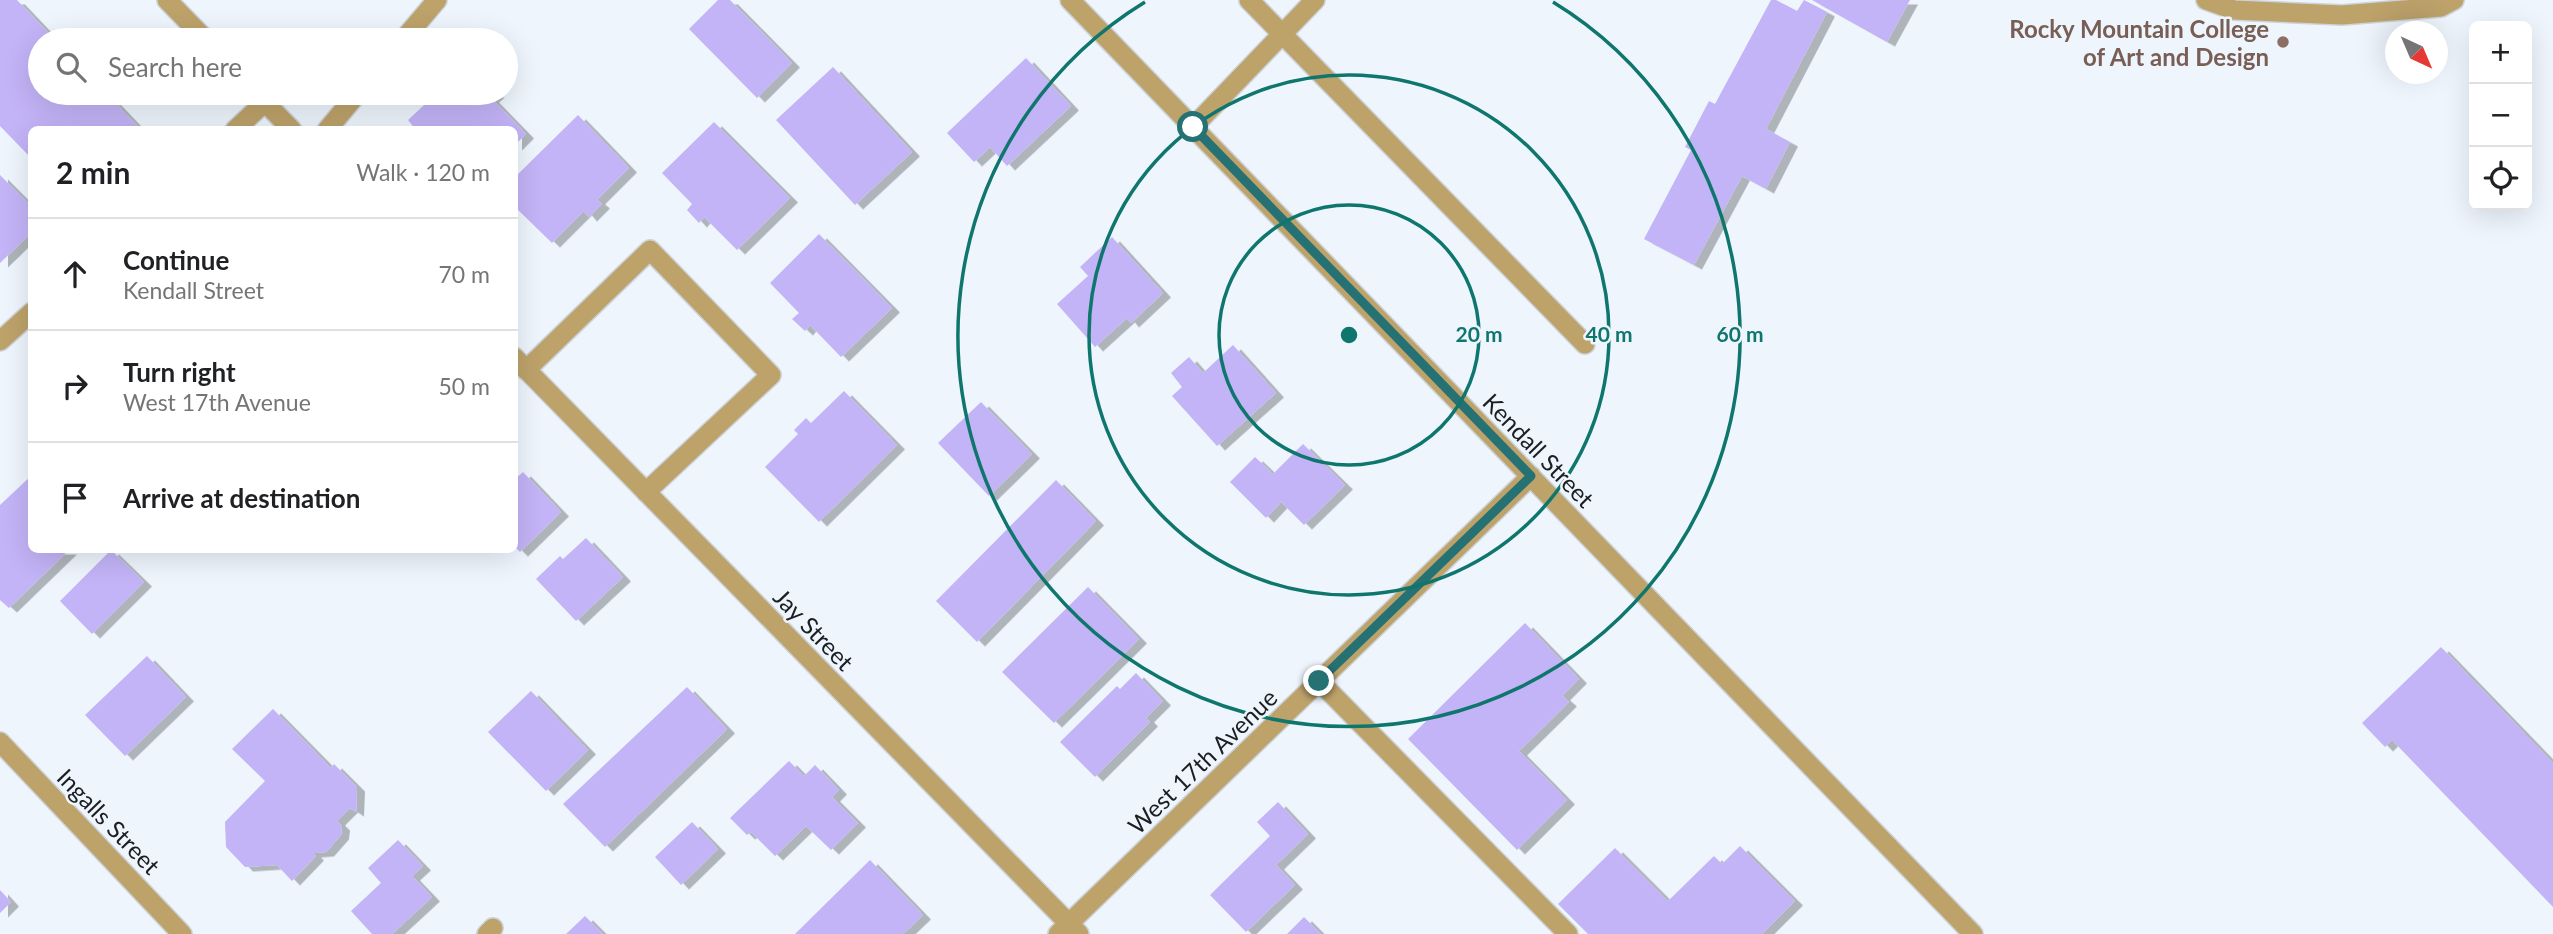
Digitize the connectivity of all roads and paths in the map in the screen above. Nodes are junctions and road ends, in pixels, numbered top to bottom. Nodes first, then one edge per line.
1 (167, 0) edge
2 (437, 0) edge
3 (1070, 0) edge
4 (1249, 0) edge
5 (1315, 0) edge
6 (2206, 0) edge
7 (2454, 0) edge
8 (194, 28) edge
9 (413, 28) edge
10 (1282, 34) junction
11 (255, 105) edge
12 (269, 105) edge
13 (348, 105) edge
14 (238, 126) edge
15 (288, 126) edge
16 (330, 126) edge
17 (1193, 127) junction
18 (28, 316) edge
19 (0, 341) edge
20 (1585, 344) dead end
21 (520, 363) edge
22 (1531, 476) junction
23 (646, 492) junction
24 (1319, 681) junction
25 (0, 742) edge
26 (1069, 931) edge
27 (182, 934) edge
28 (1568, 934) edge
29 (1973, 934) edge

1 - 8 street
2 - 9 street
3 - 17 street, Kendall Street
4 - 10 street
5 - 10 street
6 - 7 street
10 - 17 street
10 - 20 street
11 - 14 street
12 - 15 street
13 - 16 street
17 - 22 street, Kendall Street
18 - 19 street
21 - 23 street, Jay Street
21 - 23 street
22 - 24 street, West 17th Avenue
22 - 29 street, Kendall Street
23 - 26 street, Jay Street
24 - 26 street, West 17th Avenue
24 - 28 street
25 - 27 street, Ingalls Street

